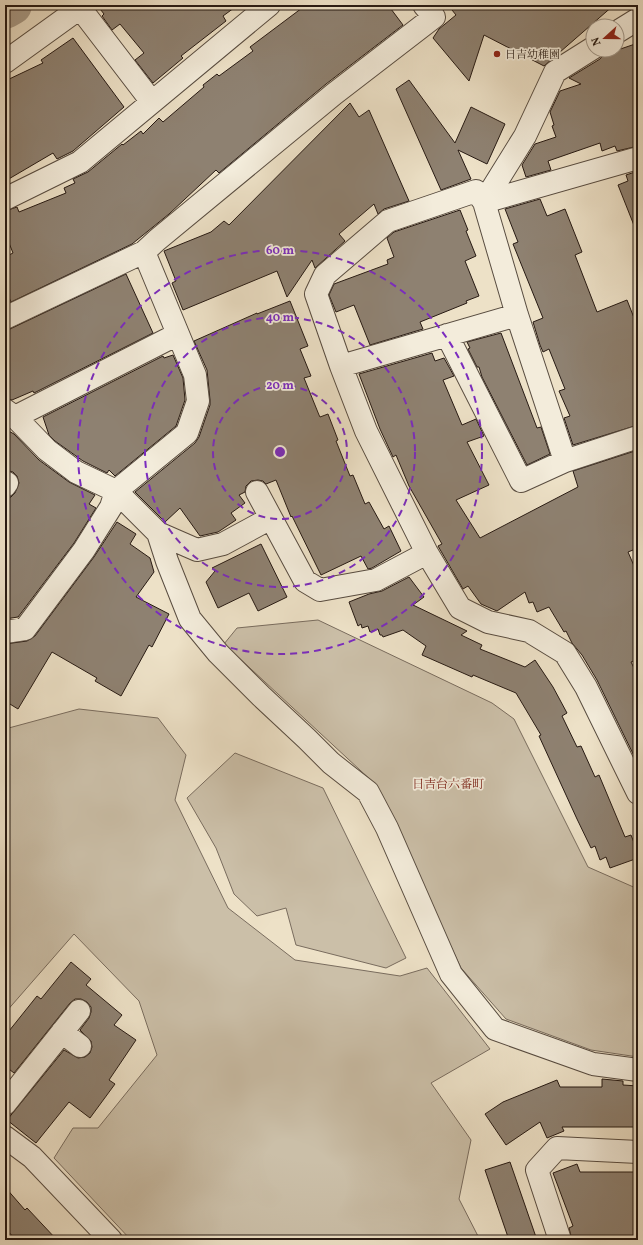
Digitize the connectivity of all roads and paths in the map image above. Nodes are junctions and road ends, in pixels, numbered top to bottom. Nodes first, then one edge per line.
1 (269, 5) edge
2 (424, 5) edge
3 (82, 7) edge
4 (638, 19) edge
5 (625, 27) edge
6 (585, 53) edge
7 (5, 62) edge
8 (152, 102) junction
9 (638, 158) edge
10 (5, 199) edge
11 (484, 202) junction
12 (144, 252) junction
13 (517, 315) junction
14 (5, 318) edge
15 (178, 334) junction
16 (447, 335) junction
17 (341, 366) junction
18 (10, 413) edge
19 (638, 437) edge
20 (565, 461) junction
21 (5, 482) edge
22 (5, 486) edge
23 (116, 491) junction
24 (257, 492) dead end
25 (271, 518) junction
26 (158, 533) junction
27 (426, 553) junction
28 (5, 632) edge
29 (638, 793) edge
30 (79, 1011) dead end
31 (62, 1032) junction
32 (80, 1046) dead end
33 (638, 1070) edge
34 (5, 1104) edge
35 (5, 1136) edge
36 (638, 1152) edge
37 (111, 1240) edge
38 (560, 1240) edge

1 - 8 street
2 - 12 street
3 - 7 street
3 - 8 street
4 - 5 street
6 - 11 street
8 - 10 street
9 - 11 street
11 - 13 street
11 - 17 street
12 - 14 street
12 - 15 street
13 - 16 street
13 - 20 street
15 - 18 street
15 - 23 street
16 - 17 street
16 - 20 street
17 - 27 street
18 - 23 street
19 - 20 street
21 - 22 street
23 - 26 street
23 - 28 street
24 - 25 street
25 - 26 street
25 - 27 street
26 - 33 street
27 - 29 street
30 - 31 street
31 - 32 street
31 - 34 street
35 - 37 street
36 - 38 street

